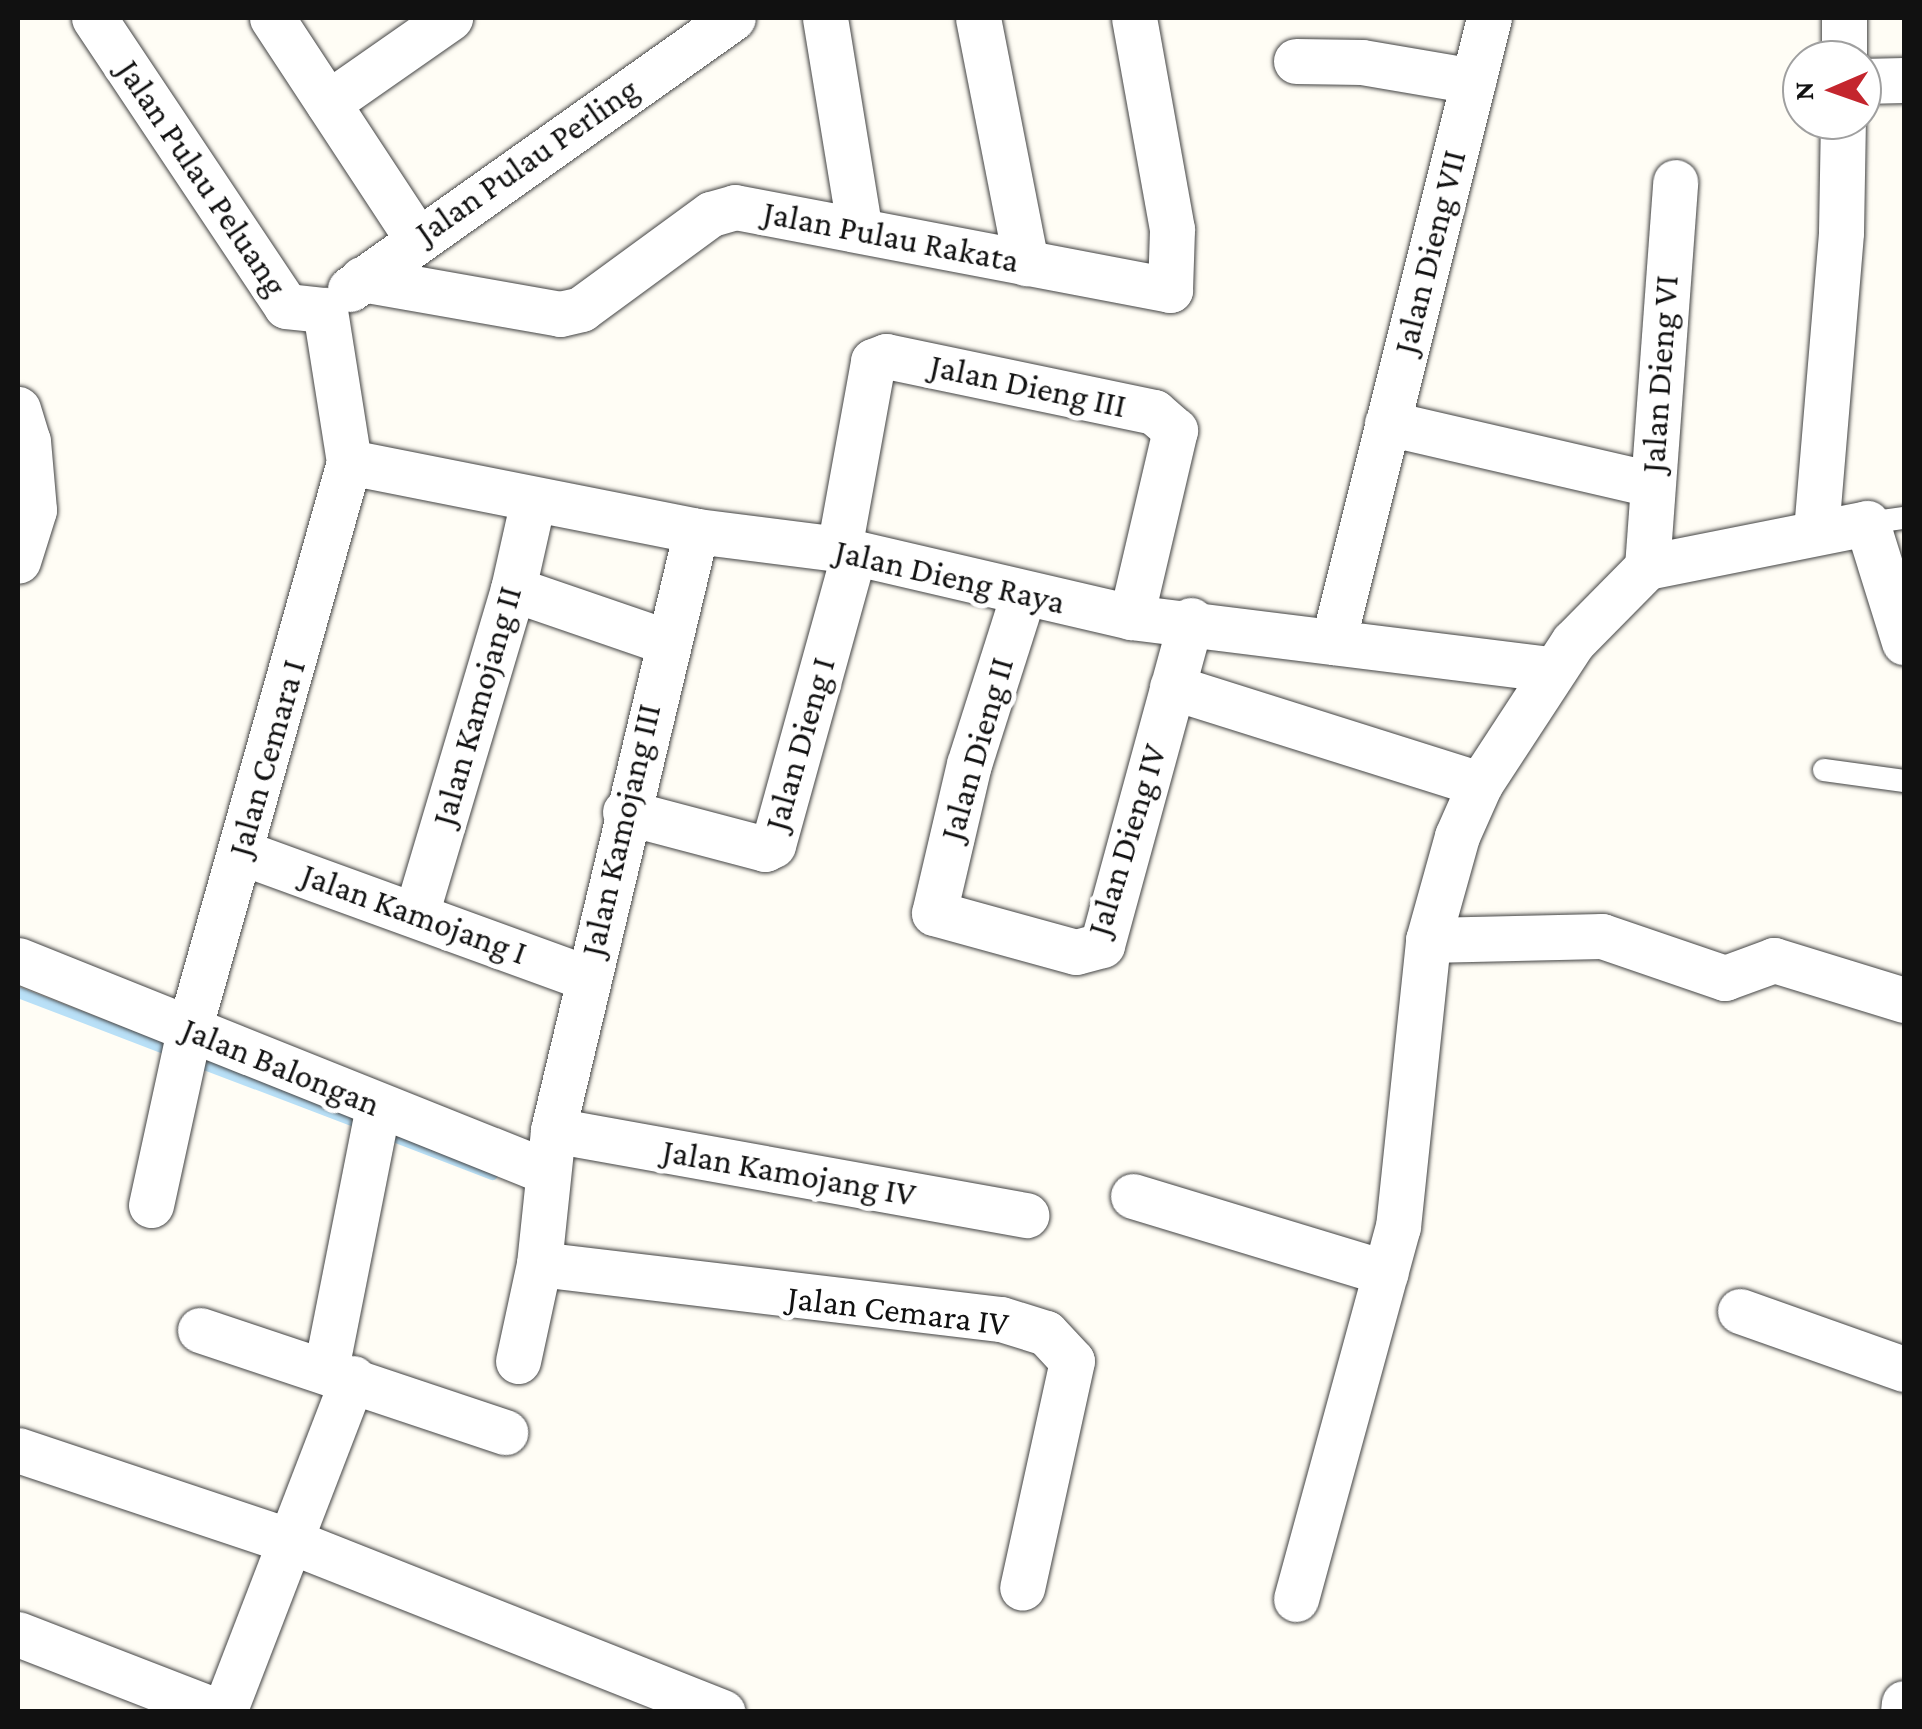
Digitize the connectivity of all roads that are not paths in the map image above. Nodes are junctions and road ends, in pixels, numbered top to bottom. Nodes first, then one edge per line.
1 (94, 18) edge
2 (272, 18) edge
3 (450, 18) edge
4 (733, 18) edge
5 (825, 18) edge
6 (978, 18) edge
7 (1134, 18) edge
8 (1489, 18) edge
9 (1296, 62) dead end
10 (1473, 81) junction
11 (328, 103) junction
12 (1843, 140) edge
13 (1675, 182) dead end
14 (859, 226) junction
15 (416, 237) junction
16 (1026, 264) junction
17 (362, 278) junction
18 (326, 310) junction
19 (18, 409) edge
20 (1387, 423) junction
21 (349, 462) junction
22 (1652, 484) junction
23 (533, 500) junction
24 (1886, 520) edge
25 (696, 532) junction
26 (1816, 532) junction
27 (846, 551) junction
28 (18, 561) edge
29 (1647, 566) junction
30 (513, 589) junction
31 (1023, 594) junction
32 (1131, 617) junction
33 (1191, 620) junction
34 (666, 642) junction
35 (1332, 642) junction
36 (1904, 642) edge
37 (1554, 670) junction
38 (1172, 687) junction
39 (1824, 770) dead end
40 (1904, 781) edge
41 (1480, 784) junction
42 (625, 812) junction
43 (241, 852) junction
44 (933, 904) joint
45 (416, 912) junction
46 (1428, 940) junction
47 (18, 960) edge
48 (587, 978) junction
49 (1904, 1000) edge
50 (185, 1047) junction
51 (375, 1121) junction
52 (549, 1151) junction
53 (1134, 1196) dead end
54 (151, 1205) dead end
55 (1026, 1215) dead end
56 (539, 1264) junction
57 (1386, 1272) junction
58 (1740, 1311) dead end
59 (200, 1330) dead end
60 (518, 1360) dead end
61 (1904, 1369) edge
62 (339, 1374) junction
63 (505, 1432) dead end
64 (18, 1450) edge
65 (293, 1542) junction
66 (1022, 1588) dead end
67 (1296, 1599) dead end
68 (18, 1634) edge
69 (1904, 1703) edge
70 (222, 1712) edge
71 (723, 1712) edge
72 (1902, 1712) edge

1 - 18 street, Jalan Pulau Peluang
2 - 11 street
3 - 11 street
4 - 15 street, Jalan Pulau Perling
5 - 14 street
6 - 16 street
7 - 16 street, Jalan Pulau Rakata
8 - 10 street, Jalan Dieng VII
9 - 10 street
10 - 20 street, Jalan Dieng VII
11 - 15 street
12 - 26 street
13 - 22 street, Jalan Dieng VI
14 - 16 street, Jalan Pulau Rakata
14 - 17 street, Jalan Pulau Rakata
15 - 17 street, Jalan Pulau Perling
17 - 18 street, Jalan Pulau Perling
18 - 21 street, Jalan Cemara I
19 - 28 street
20 - 22 street
20 - 35 street, Jalan Dieng VII
21 - 23 street, Jalan Dieng Raya
21 - 43 street, Jalan Cemara I
22 - 29 street, Jalan Dieng VI
23 - 25 street, Jalan Dieng Raya
23 - 30 street, Jalan Kamojang II
24 - 26 street
24 - 36 street
25 - 27 street, Jalan Dieng Raya
25 - 34 street, Jalan Kamojang III
26 - 29 street
27 - 31 street, Jalan Dieng Raya
27 - 32 street, Jalan Dieng III
27 - 42 street, Jalan Dieng I
29 - 37 street
30 - 34 street
30 - 45 street, Jalan Kamojang II
31 - 32 street, Jalan Dieng Raya
31 - 44 street, Jalan Dieng II
32 - 33 street, Jalan Dieng Raya
33 - 35 street, Jalan Dieng Raya
33 - 38 street, Jalan Dieng IV
34 - 42 street, Jalan Kamojang III
35 - 37 street, Jalan Dieng Raya
37 - 41 street
38 - 41 street
38 - 44 street, Jalan Dieng IV
39 - 40 lane
41 - 46 street
42 - 48 street, Jalan Kamojang III
43 - 45 street, Jalan Kamojang I
43 - 50 street, Jalan Cemara I
45 - 48 street, Jalan Kamojang I
46 - 49 street
46 - 57 street
47 - 50 street, Jalan Balongan
48 - 52 street, Jalan Kamojang III
50 - 51 street, Jalan Balongan
50 - 54 street, Jalan Cemara I
51 - 52 street, Jalan Balongan
51 - 62 street
52 - 55 street, Jalan Kamojang IV
52 - 56 street, Jalan Kamojang III
53 - 57 street
56 - 60 street, Jalan Kamojang III
56 - 66 street, Jalan Cemara IV
57 - 67 street
58 - 61 street
59 - 62 street
62 - 63 street
62 - 65 street
64 - 65 street
65 - 70 street
65 - 71 street
68 - 70 street
69 - 72 street

